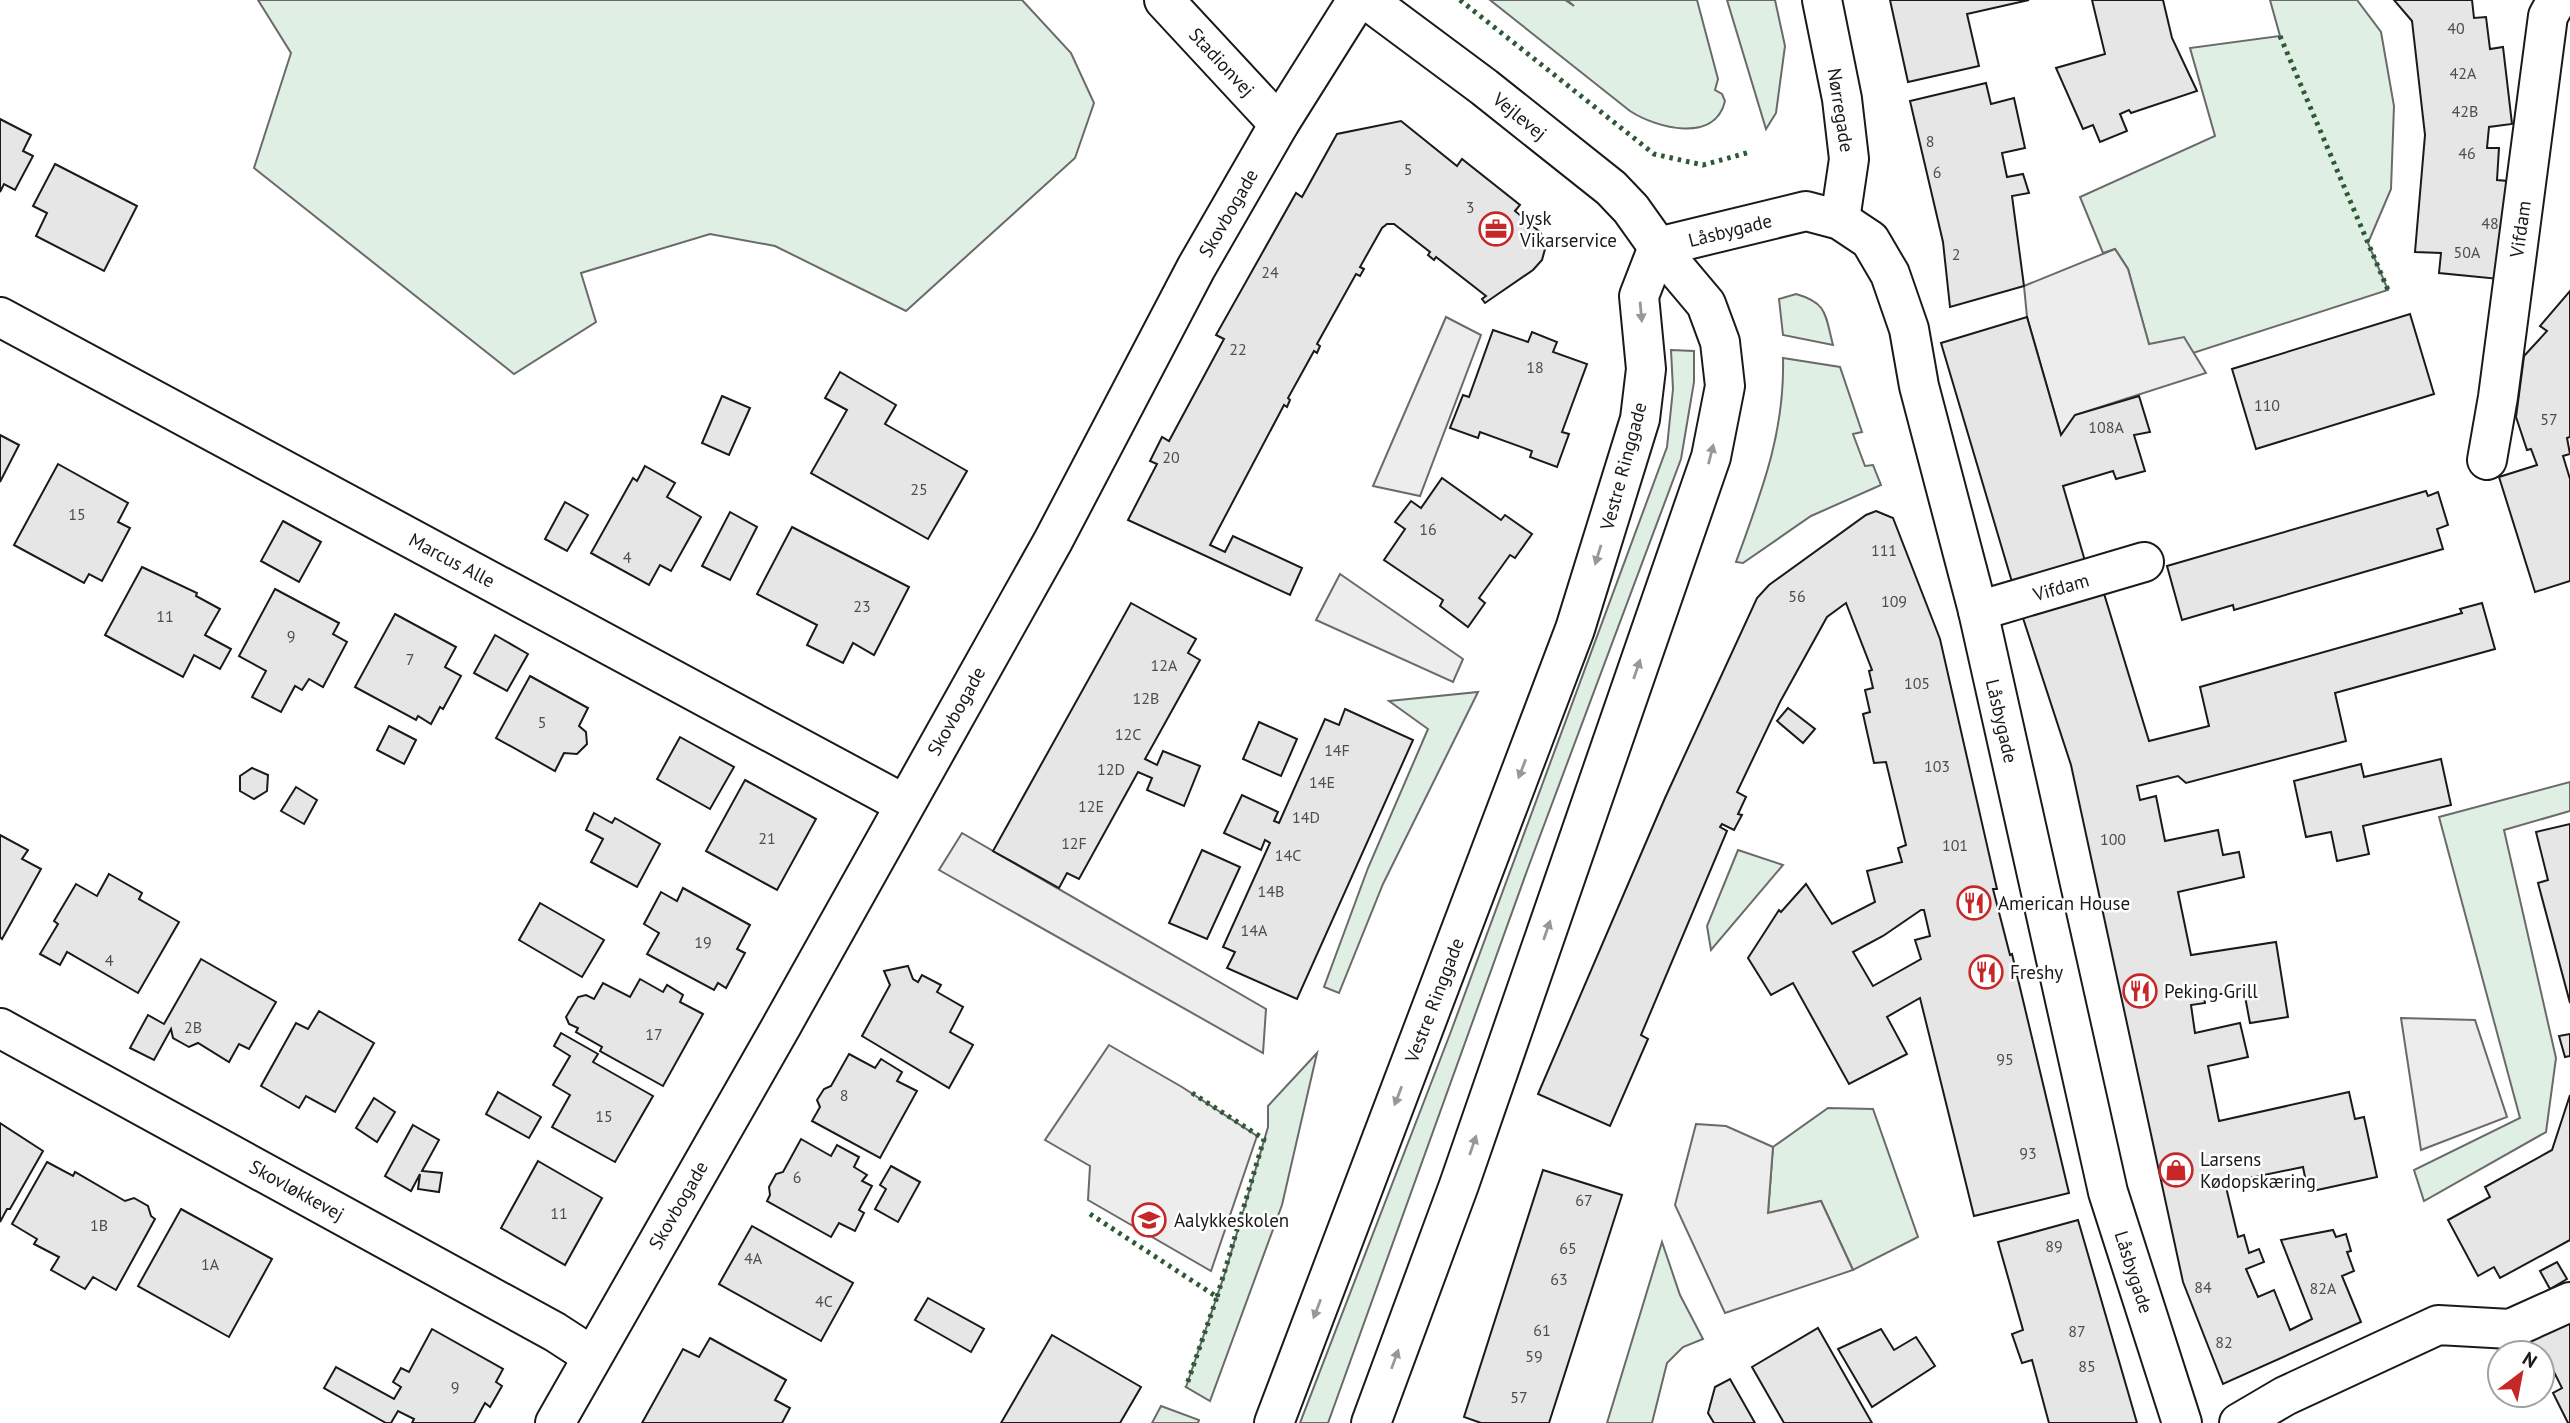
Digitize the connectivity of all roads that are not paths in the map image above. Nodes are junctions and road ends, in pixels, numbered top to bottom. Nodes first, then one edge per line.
1 (1164, 0) edge
2 (1357, 0) edge
3 (1367, 0) edge
4 (1822, 0) edge
5 (2545, 4) edge
6 (1279, 124) junction
7 (1840, 220) junction
8 (1658, 247) junction
9 (0, 317) edge
10 (2487, 460) dead end
11 (2144, 562) dead end
12 (1978, 611) junction
13 (904, 804) junction
14 (0, 1028) edge
15 (2570, 1302) edge
16 (592, 1356) junction
17 (555, 1423) edge
18 (1274, 1423) edge
19 (1371, 1423) edge
20 (2182, 1423) edge
21 (2239, 1423) edge

1 - 6 street, Stadionvej
2 - 6 street, Skovbogade
3 - 8 street, Vejlevej
4 - 7 street, Nørregade
5 - 10 street, Vifdam
6 - 13 street, Skovbogade
7 - 8 street, Låsbygade
7 - 12 street, Låsbygade
8 -> 18 street, Vestre Ringgade
19 -> 8 street
9 - 13 street, Marcus Alle
11 - 12 street, Vifdam
12 - 20 street, Låsbygade
13 - 16 street, Skovbogade
14 - 16 street, Skovløkkevej
15 - 21 street
16 - 17 street, Skovbogade

